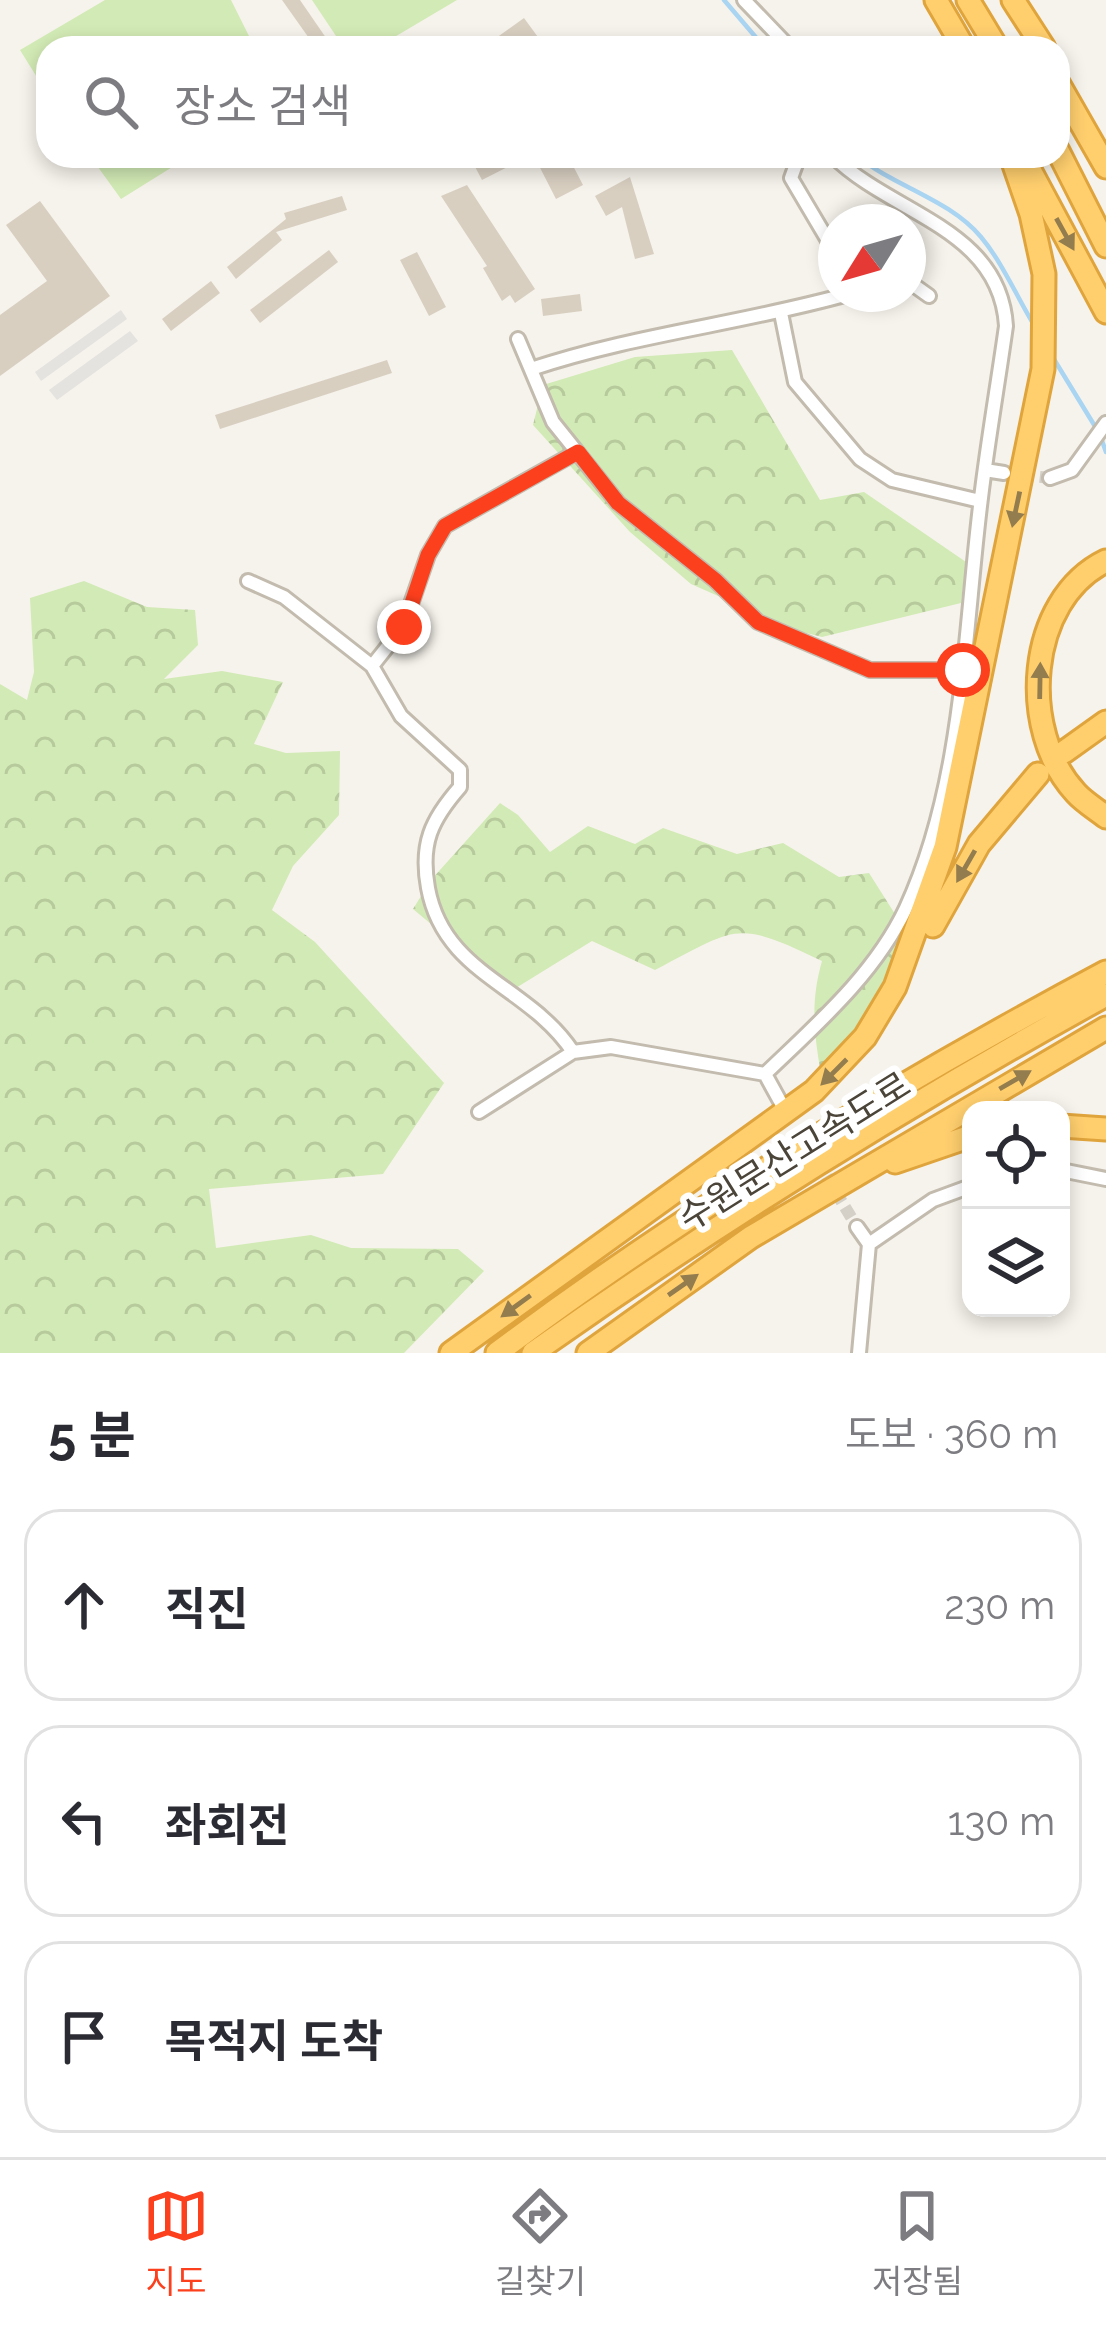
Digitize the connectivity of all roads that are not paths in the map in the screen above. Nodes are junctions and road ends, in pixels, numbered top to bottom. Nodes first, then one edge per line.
1 (744, 0) edge
2 (936, 0) edge
3 (968, 0) edge
4 (1012, 0) edge
5 (778, 36) edge
6 (955, 36) edge
7 (990, 36) edge
8 (1034, 36) edge
9 (1070, 87) edge
10 (1070, 103) edge
11 (1106, 142) edge
12 (1106, 167) edge
13 (795, 168) edge
14 (845, 168) edge
15 (1015, 168) edge
16 (1028, 168) edge
17 (1067, 168) edge
18 (818, 224) edge
19 (1106, 245) edge
20 (926, 294) edge
21 (929, 296) dead end
22 (818, 303) edge
23 (1106, 312) edge
24 (782, 313) junction
25 (518, 339) dead end
26 (531, 369) junction
27 (1106, 423) edge
28 (578, 452) junction
29 (985, 470) junction
30 (1004, 473) tunnel mouth
31 (1050, 478) dead end
32 (980, 501) junction
33 (1106, 561) edge
34 (248, 581) dead end
35 (372, 666) junction
36 (963, 670) junction
37 (1106, 722) edge
38 (1064, 752) dead end
39 (1037, 774) dead end
40 (1106, 817) edge
41 (1106, 972) edge
42 (1106, 995) edge
43 (1106, 1028) edge
44 (865, 1037) junction
45 (573, 1052) junction
46 (765, 1074) junction
47 (782, 1103) dead end
48 (478, 1112) dead end
49 (1070, 1127) edge
50 (1106, 1129) edge
51 (962, 1139) edge
52 (1070, 1172) edge
53 (1106, 1179) edge
54 (962, 1189) edge
55 (857, 1227) tunnel mouth
56 (751, 1238) junction
57 (868, 1244) junction
58 (452, 1353) edge
59 (496, 1353) edge
60 (532, 1353) edge
61 (588, 1353) edge
62 (859, 1353) edge

1 - 5 street
2 - 6 highway
3 - 7 highway
4 - 8 highway
9 - 11 highway
10 - 12 highway
13 - 18 street
14 - 29 street
15 -> 44 highway
16 -> 23 highway
17 - 19 highway
20 - 21 street
22 - 24 street
24 - 26 street
24 - 32 street
25 - 26 street
26 - 28 street
27 - 31 street
28 - 35 street
28 - 36 street
29 - 30 street
29 - 32 street
32 - 36 street
40 -> 33 highway
34 - 35 street
35 - 45 street
36 - 46 street
37 - 38 highway
39 -> 44 highway
41 - 59 highway, 수원문산고속도로
42 - 60 highway, 수원문산고속도로
56 -> 43 highway
44 -> 58 highway
45 - 46 street
45 - 48 street
46 - 47 street
49 - 50 highway
51 - 56 highway
52 - 53 street
54 - 57 street
55 - 57 street
61 -> 56 highway
57 - 62 street

